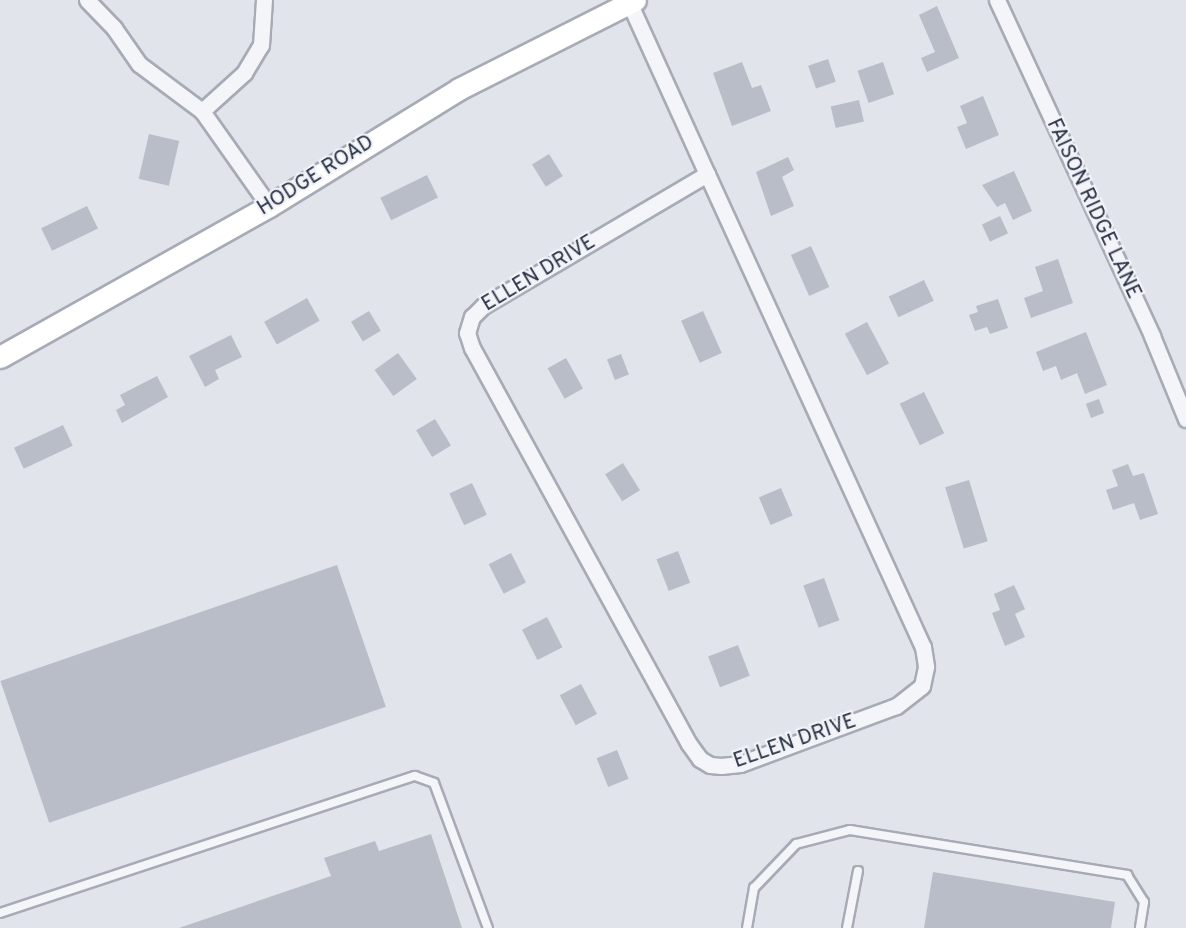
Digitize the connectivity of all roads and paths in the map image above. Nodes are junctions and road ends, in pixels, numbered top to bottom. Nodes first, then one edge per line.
1 (87, 0) edge
2 (264, 0) edge
3 (997, 0) edge
4 (631, 1) edge
5 (202, 111) junction
6 (707, 174) junction
7 (269, 206) junction
8 (0, 357) edge
9 (1186, 419) edge
10 (858, 871) dead end
11 (0, 913) edge
12 (488, 928) edge
13 (747, 928) edge
14 (847, 928) edge
15 (1140, 928) edge

1 - 5 street
2 - 5 street
3 - 9 street, FAISON RIDGE LANE
4 - 6 street, ELLEN DRIVE
4 - 7 main road, HODGE ROAD
5 - 7 street
6 - 6 street, ELLEN DRIVE
7 - 8 main road, HODGE ROAD
10 - 14 lane
11 - 12 lane
13 - 15 lane

